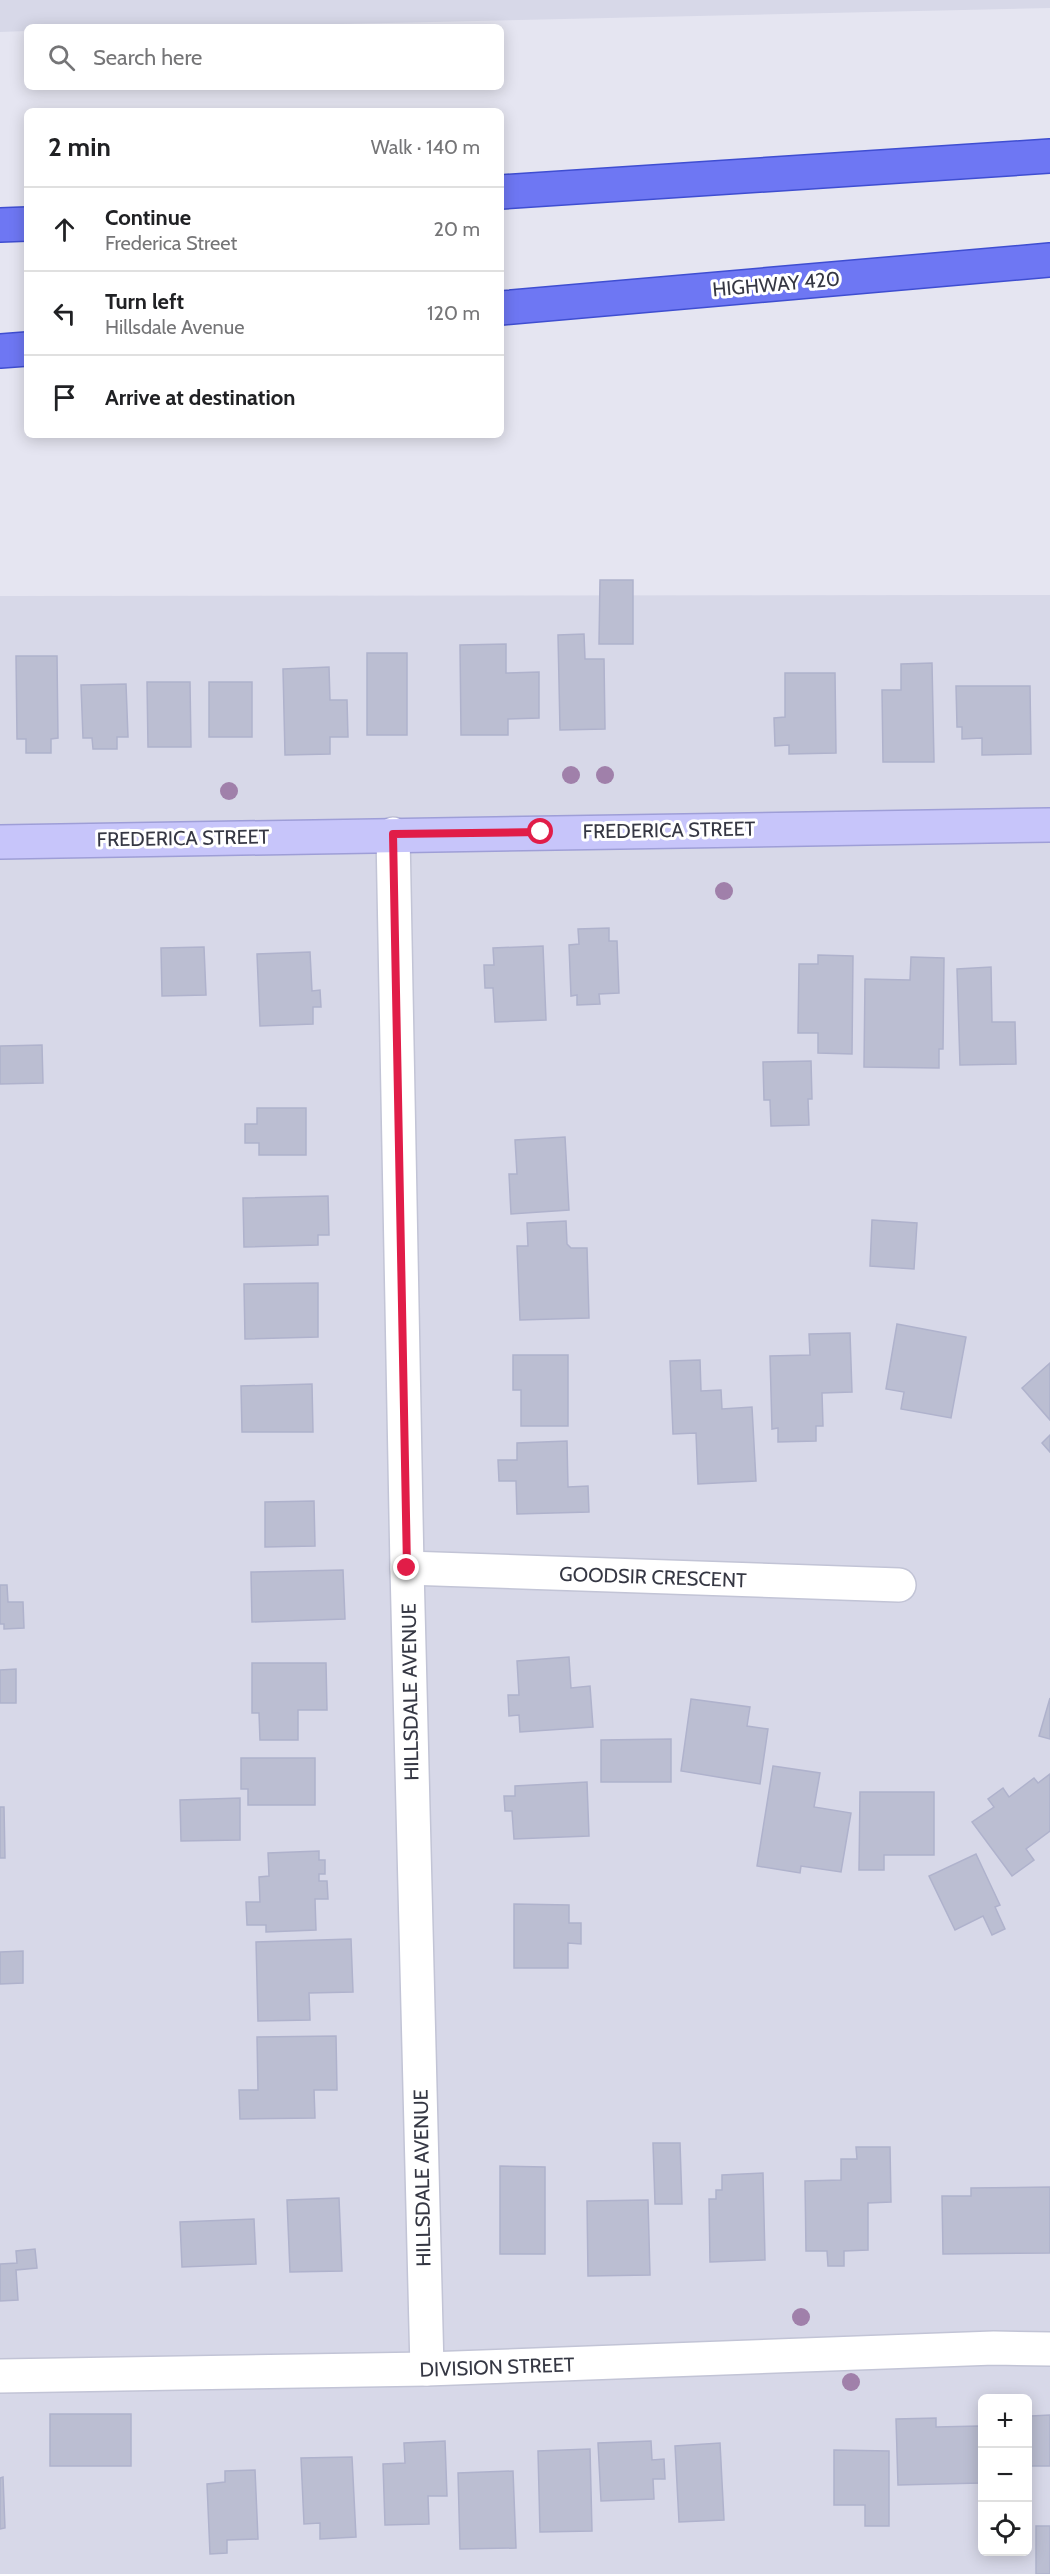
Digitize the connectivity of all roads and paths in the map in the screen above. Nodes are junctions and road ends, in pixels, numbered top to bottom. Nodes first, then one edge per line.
1 (1050, 156) edge
2 (504, 192) edge
3 (24, 224) edge
4 (0, 225) edge
5 (1050, 260) edge
6 (504, 308) edge
7 (24, 337) edge
8 (0, 338) edge
9 (24, 349) edge
10 (0, 351) edge
11 (1050, 825) edge
12 (393, 834) junction
13 (0, 842) edge
14 (407, 1568) junction
15 (900, 1585) dead end
16 (1050, 2349) edge
17 (427, 2370) junction
18 (0, 2376) edge

1 - 2 highway
3 - 4 highway
5 - 6 highway, HIGHWAY 420
7 - 8 highway
9 - 10 highway
11 - 12 street, FREDERICA STREET
12 - 13 street, FREDERICA STREET
12 - 14 street, HILLSDALE AVENUE
14 - 15 street, GOODSIR CRESCENT
14 - 17 street, HILLSDALE AVENUE
16 - 17 street, DIVISION STREET
17 - 18 street, DIVISION STREET

